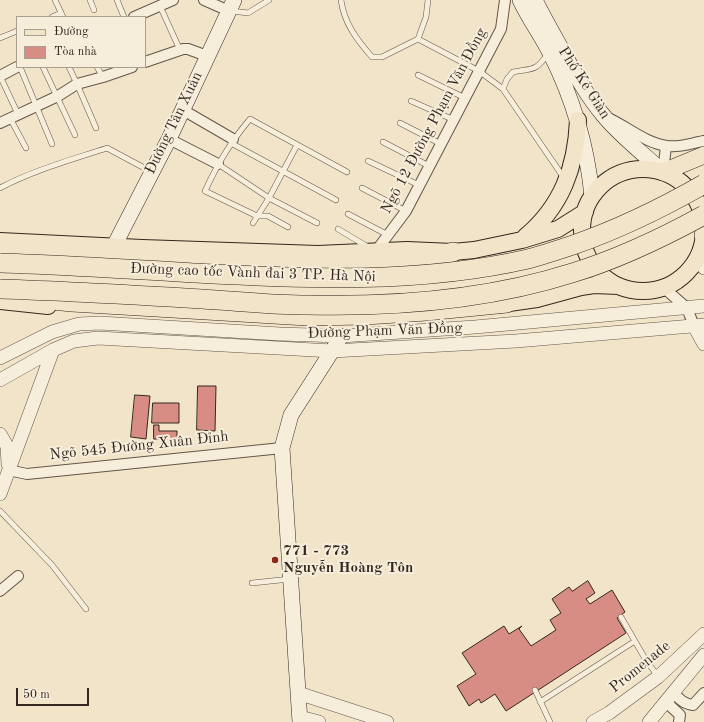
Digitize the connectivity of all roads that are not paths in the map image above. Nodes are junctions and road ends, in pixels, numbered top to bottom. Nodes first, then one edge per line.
1 (56, 0) edge
2 (90, 0) edge
3 (117, 0) edge
4 (173, 0) edge
5 (204, 0) edge
6 (269, 0) edge
7 (341, 0) edge
8 (428, 0) edge
9 (505, 0) edge
10 (520, 0) edge
11 (535, 0) edge
12 (231, 5) edge
13 (160, 6) junction
14 (94, 10) dead end
15 (62, 15) edge
16 (124, 16) edge
17 (136, 16) edge
18 (16, 31) edge
19 (0, 38) edge
20 (418, 39) junction
21 (180, 50) junction
22 (550, 53) junction
23 (207, 56) junction
24 (146, 62) edge
25 (17, 68) edge
26 (19, 68) edge
27 (44, 68) edge
28 (70, 68) edge
29 (98, 68) edge
30 (129, 68) edge
31 (479, 72) junction
32 (418, 75) dead end
33 (0, 76) edge
34 (103, 77) junction
35 (78, 84) junction
36 (503, 89) junction
37 (58, 96) junction
38 (465, 98) junction
39 (411, 101) dead end
40 (36, 106) junction
41 (183, 110) junction
42 (603, 115) junction
43 (14, 116) junction
44 (454, 120) junction
45 (578, 120) junction
46 (0, 123) edge
47 (400, 123) dead end
48 (96, 128) dead end
49 (75, 135) dead end
50 (169, 139) junction
51 (232, 141) junction
52 (704, 141) edge
53 (383, 142) dead end
54 (52, 144) dead end
55 (441, 144) junction
56 (297, 145) junction
57 (666, 146) junction
58 (26, 148) dead end
59 (704, 155) edge
60 (368, 161) dead end
61 (218, 164) junction
62 (429, 166) junction
63 (151, 172) junction
64 (282, 172) junction
65 (347, 172) dead end
66 (663, 172) junction
67 (566, 182) junction
68 (704, 184) edge
69 (419, 185) junction
70 (0, 188) edge
71 (362, 188) dead end
72 (592, 196) junction
73 (269, 198) junction
74 (336, 200) dead end
75 (406, 211) junction
76 (585, 212) junction
77 (348, 214) dead end
78 (704, 215) edge
79 (257, 216) junction
80 (252, 223) dead end
81 (317, 223) dead end
82 (288, 227) dead end
83 (338, 229) dead end
84 (388, 235) junction
85 (522, 240) junction
86 (0, 241) edge
87 (702, 241) edge
88 (114, 246) junction
89 (376, 251) junction
90 (453, 252) junction
91 (0, 253) edge
92 (0, 258) edge
93 (0, 263) edge
94 (704, 268) edge
95 (619, 286) junction
96 (664, 288) junction
97 (0, 289) edge
98 (0, 294) edge
99 (0, 301) edge
100 (507, 303) junction
101 (704, 306) edge
102 (687, 308) junction
103 (699, 325) edge
104 (341, 336) junction
105 (704, 344) edge
106 (53, 350) junction
107 (332, 351) junction
108 (0, 358) edge
109 (0, 380) edge
110 (0, 434) edge
111 (282, 448) junction
112 (4, 468) edge
113 (0, 494) edge
114 (0, 511) edge
115 (18, 576) dead end
116 (291, 578) junction
117 (252, 583) dead end
118 (0, 591) edge
119 (86, 609) dead end
120 (621, 617) dead end
121 (704, 634) edge
122 (635, 641) junction
123 (704, 655) edge
124 (658, 677) junction
125 (535, 690) dead end
126 (298, 693) junction
127 (704, 693) edge
128 (669, 697) junction
129 (540, 702) junction
130 (300, 719) edge
131 (319, 722) edge
132 (387, 722) edge
133 (550, 722) edge
134 (593, 722) edge
135 (649, 722) edge
136 (679, 722) edge

1 - 15 lane
2 - 14 lane
3 - 16 lane
4 - 13 street
5 - 12 street
6 - 12 lane
7 - 20 lane
8 - 20 lane
9 - 31 street, Ngõ 12 Đường Phạm Văn Đồng
10 - 22 main road, Phố Kẻ Giàn
11 - 42 main road, Phố Kẻ Giàn
12 - 23 main road, Đường Tân Xuân
13 - 17 street
13 - 21 lane
18 - 19 lane
20 - 31 lane
21 - 23 street
21 - 24 street
22 - 36 lane
22 - 45 main road, Phố Kẻ Giàn
23 - 41 main road, Đường Tân Xuân
25 - 33 street
26 - 40 lane
27 - 37 lane
28 - 35 lane
29 - 34 lane
30 - 34 street
31 - 36 lane
31 - 38 street, Ngõ 12 Đường Phạm Văn Đồng
32 - 38 lane
33 - 43 lane
34 - 35 street
35 - 37 street
35 - 48 lane
36 - 67 lane
37 - 40 street
37 - 49 lane
38 - 44 street, Ngõ 12 Đường Phạm Văn Đồng
39 - 44 lane
40 - 43 street
40 - 54 lane
41 - 50 main road, Đường Tân Xuân
41 - 51 street
42 - 57 street
42 - 66 main road, Phố Kẻ Giàn
43 - 46 street
43 - 58 lane
44 - 55 street, Ngõ 12 Đường Phạm Văn Đồng
45 - 67 main road
45 - 72 main road, Phố Kẻ Giàn
47 - 55 lane
50 - 61 street
50 - 63 main road, Đường Tân Xuân
51 - 56 lane
51 - 61 lane
51 - 64 lane
52 - 57 street
53 - 62 lane
55 - 62 street, Ngõ 12 Đường Phạm Văn Đồng
56 - 64 lane
56 - 65 lane
57 - 66 street
59 - 66 highway
60 - 69 lane
61 - 73 lane
61 - 79 lane
62 - 69 street, Ngõ 12 Đường Phạm Văn Đồng
63 - 70 lane
63 - 88 main road, Đường Tân Xuân
64 - 73 lane
64 - 74 lane
66 - 72 main road
66 - 87 main road
67 - 85 main road
68 - 93 highway, Đường cao tốc Vành đai 3 TP. Hà Nội, bridge
69 - 75 street, Ngõ 12 Đường Phạm Văn Đồng
71 - 75 lane
72 - 76 main road
73 - 79 lane
73 - 81 lane
75 - 84 street, Ngõ 12 Đường Phạm Văn Đồng
76 - 85 main road
76 - 95 main road
77 - 84 lane
78 - 97 highway, Đường cao tốc Vành đai 3 TP. Hà Nội, bridge
79 - 80 lane
79 - 82 lane
83 - 89 lane
84 - 89 street, Ngõ 12 Đường Phạm Văn Đồng
85 - 90 main road
86 - 88 main road
87 - 94 street
87 - 96 main road
88 - 89 main road
89 - 90 main road
90 - 91 highway
90 - 92 main road
95 - 96 main road
95 - 100 main road, Đường Phạm Văn Đồng
96 - 102 street
97 - 100 main road, Đường Phạm Văn Đồng
98 - 100 highway
99 - 100 main road, Đường Phạm Văn Đồng
101 - 102 street, Đường Phạm Văn Đồng
102 - 103 street
102 - 104 street, Đường Phạm Văn Đồng
103 - 105 street
103 - 107 street, Đường Phạm Văn Đồng
104 - 107 main road
104 - 108 street, Đường Phạm Văn Đồng
106 - 107 street, Đường Phạm Văn Đồng
106 - 109 street, Đường Phạm Văn Đồng
106 - 112 street
107 - 111 main road
110 - 112 street
111 - 112 street, Ngõ 545 Đường Xuân Đỉnh
111 - 116 main road
112 - 113 street
114 - 119 lane
115 - 118 street
116 - 117 lane
116 - 126 main road
120 - 122 lane
121 - 124 street, Promenade
122 - 124 lane
122 - 129 lane
123 - 128 street
124 - 134 street, Promenade
125 - 129 lane
126 - 130 main road
126 - 132 street
127 - 128 street
128 - 135 street
128 - 136 street
129 - 133 lane
130 - 131 street

